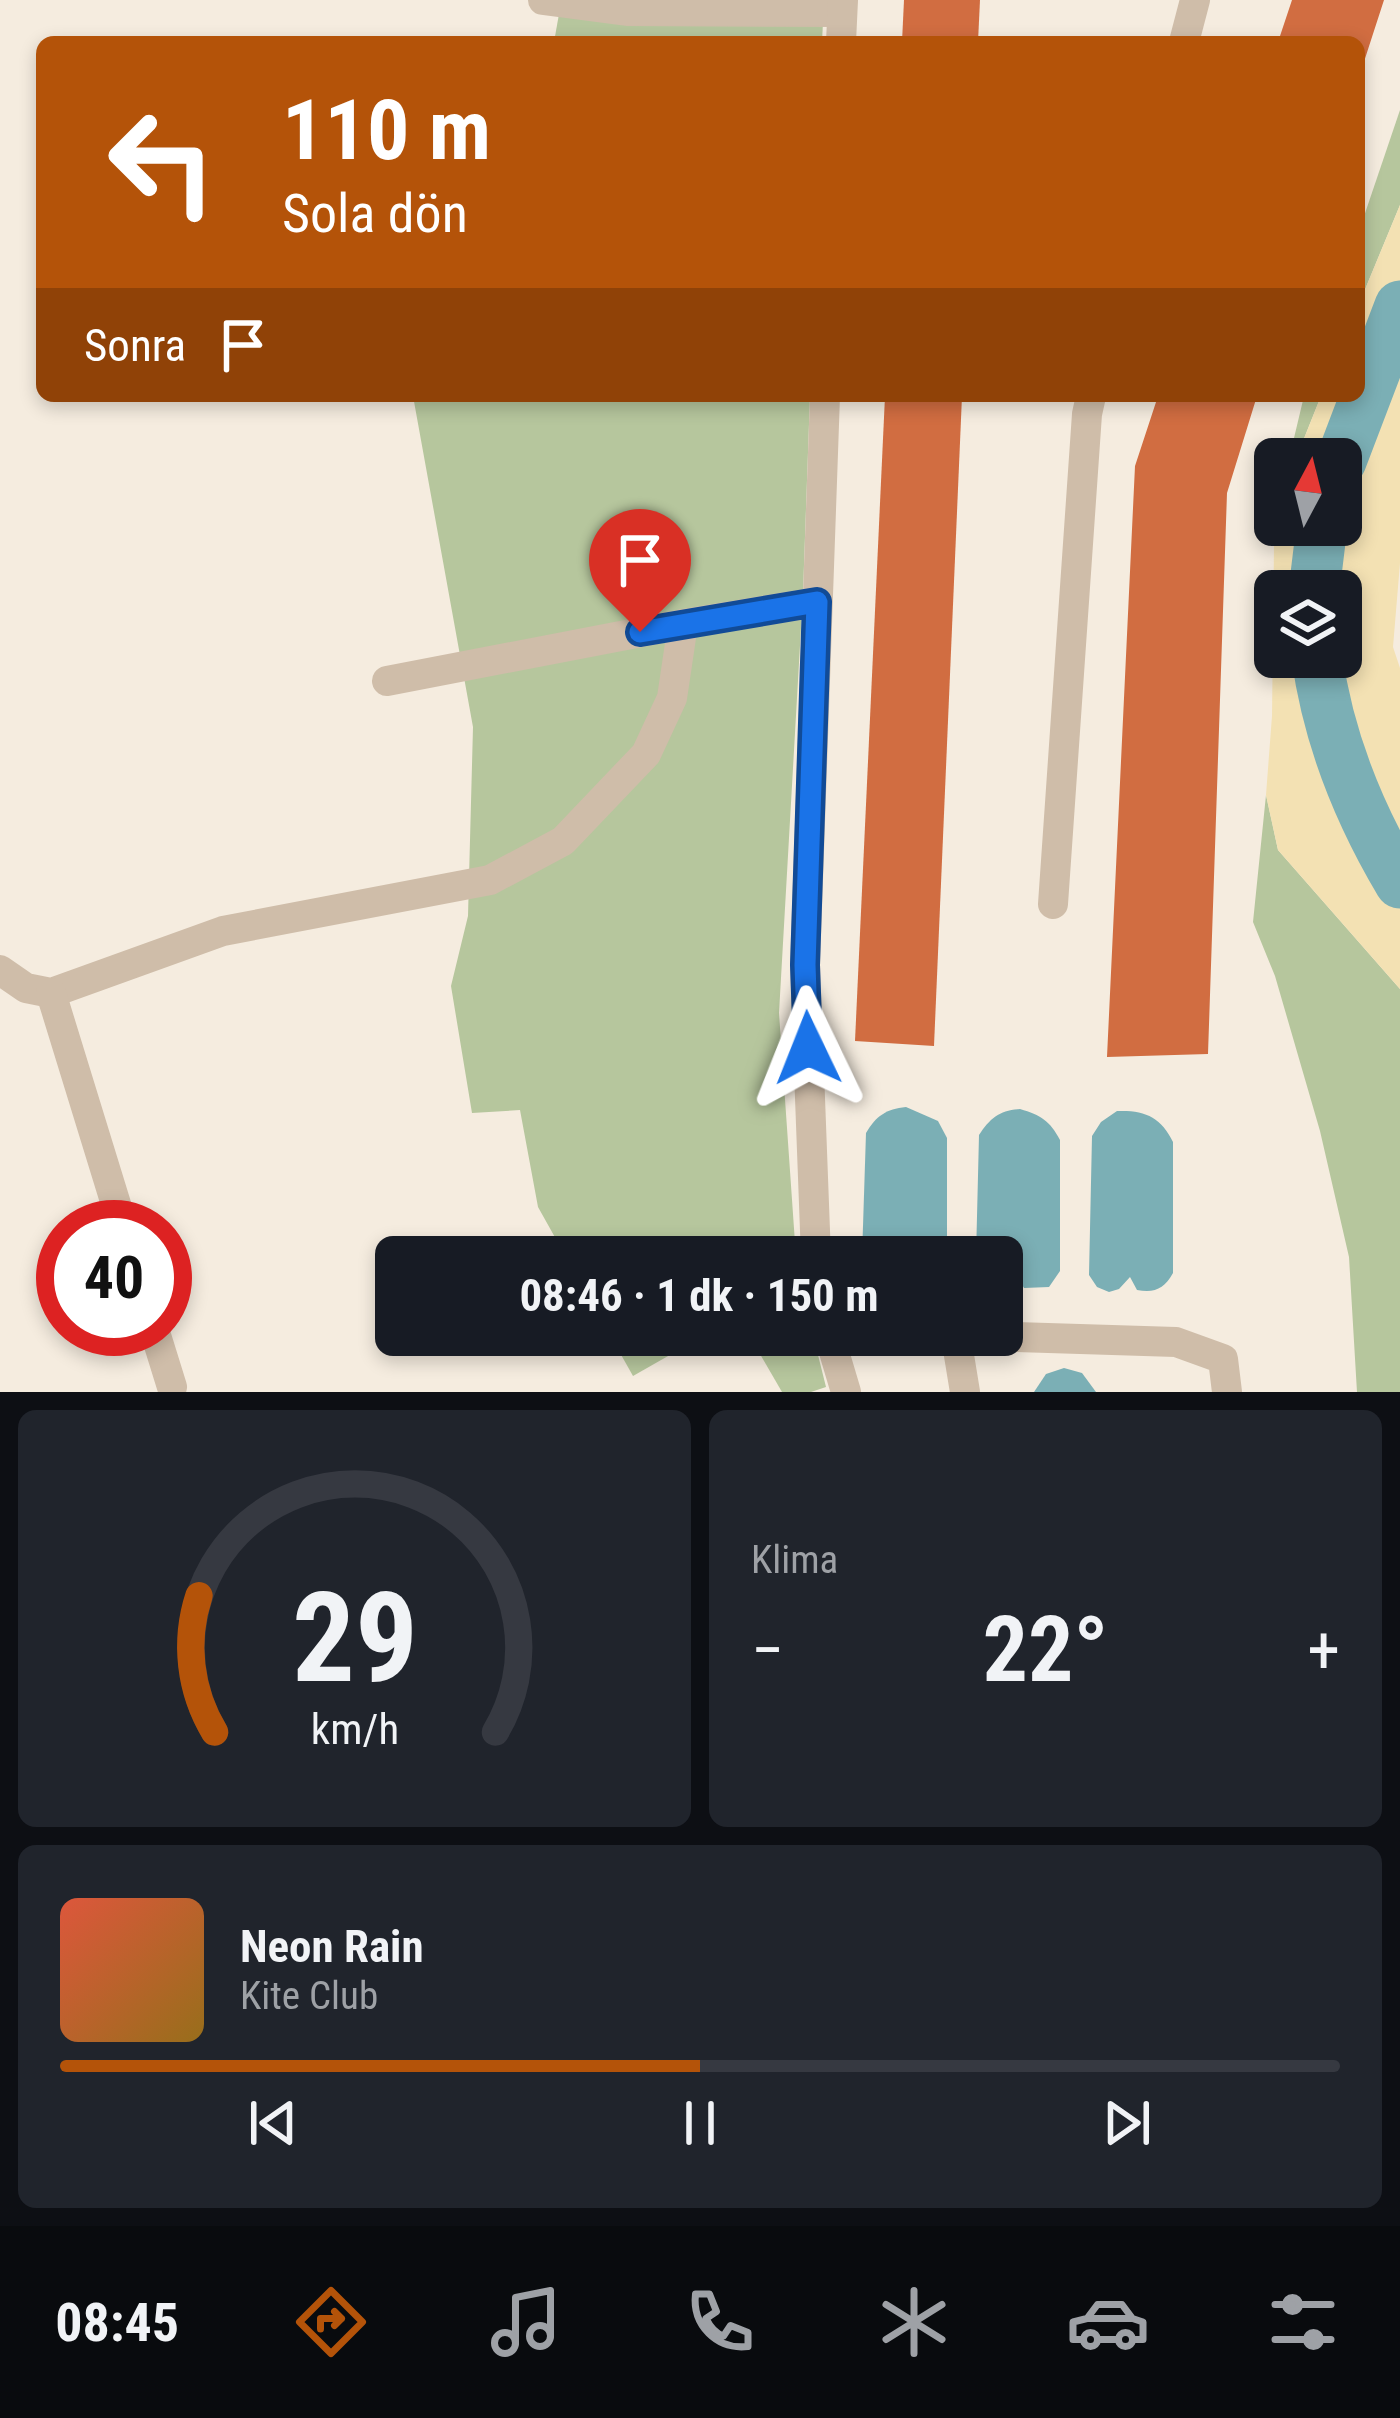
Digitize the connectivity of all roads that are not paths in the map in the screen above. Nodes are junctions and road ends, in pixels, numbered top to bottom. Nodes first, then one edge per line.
1 (543, 0) edge
2 (1195, 0) edge
3 (839, 13) edge
4 (1186, 36) edge
5 (825, 402) edge
6 (1090, 402) edge
7 (817, 602) junction
8 (683, 624) junction
9 (387, 682) dead end
10 (1053, 904) dead end
11 (0, 970) edge
12 (52, 993) junction
13 (115, 1200) edge
14 (815, 1236) edge
15 (1023, 1338) edge
16 (162, 1356) edge
17 (835, 1356) edge
18 (957, 1356) edge
19 (172, 1388) dead end
20 (846, 1392) edge
21 (965, 1392) edge
22 (1227, 1392) edge

1 - 3 street
2 - 4 street
5 - 7 street
6 - 10 street
7 - 8 street
7 - 14 street
8 - 9 street
8 - 12 street
11 - 12 street
12 - 13 street
15 - 22 street
16 - 19 street
17 - 20 street
18 - 21 street

